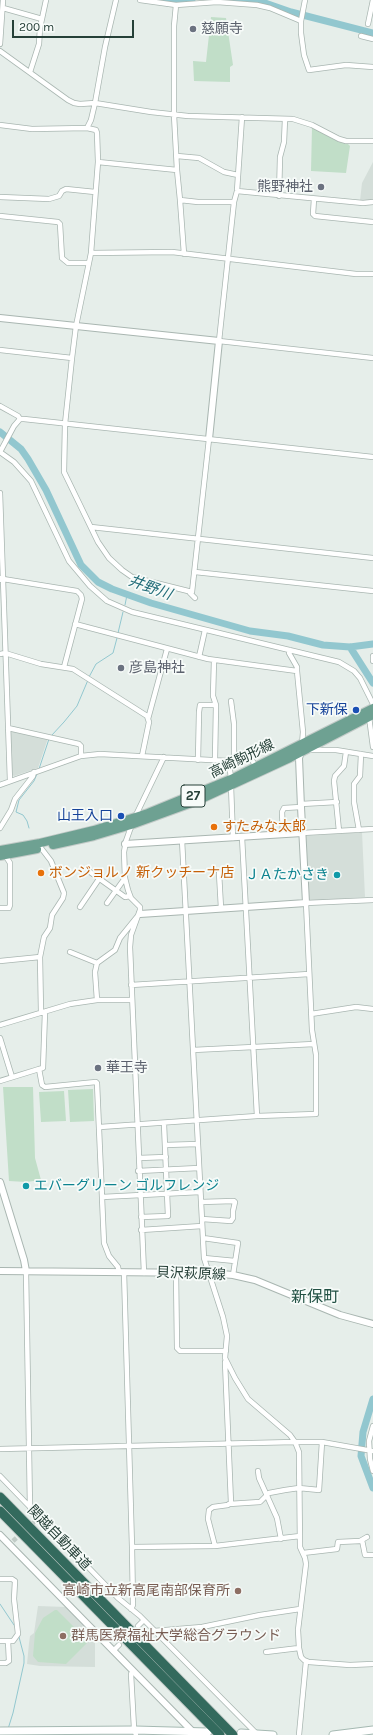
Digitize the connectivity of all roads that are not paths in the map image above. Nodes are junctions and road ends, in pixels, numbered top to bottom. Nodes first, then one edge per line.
1 (3, 0) edge
2 (46, 0) edge
3 (116, 0) edge
4 (140, 0) edge
5 (305, 0) edge
6 (373, 0) edge
7 (176, 5) junction
8 (3, 8) junction
9 (42, 19) junction
10 (301, 20) junction
11 (368, 24) dead end
12 (361, 36) dead end
13 (373, 39) edge
14 (0, 44) edge
15 (0, 51) edge
16 (373, 66) edge
17 (30, 72) junction
18 (95, 103) junction
19 (174, 115) junction
20 (242, 117) junction
21 (286, 119) junction
22 (91, 120) junction
23 (0, 125) edge
24 (87, 128) junction
25 (96, 130) junction
26 (373, 141) edge
27 (176, 156) junction
28 (98, 162) junction
29 (177, 170) junction
30 (238, 176) junction
31 (237, 191) junction
32 (95, 192) junction
33 (279, 196) junction
34 (0, 197) edge
35 (314, 199) junction
36 (180, 200) junction
37 (234, 202) junction
38 (373, 202) edge
39 (0, 216) edge
40 (373, 222) edge
41 (91, 253) junction
42 (184, 254) junction
43 (229, 258) junction
44 (88, 263) junction
45 (373, 274) edge
46 (0, 318) edge
47 (76, 326) junction
48 (219, 341) junction
49 (0, 350) edge
50 (72, 358) junction
51 (373, 358) edge
52 (0, 406) edge
53 (20, 419) junction
54 (65, 424) junction
55 (209, 439) junction
56 (0, 452) edge
57 (373, 458) edge
58 (0, 493) edge
59 (91, 527) junction
60 (198, 538) junction
61 (373, 558) edge
62 (195, 572) junction
63 (2, 579) edge
64 (373, 591) edge
65 (190, 593) junction
66 (195, 598) dead end
67 (75, 624) junction
68 (205, 630) junction
69 (167, 649) junction
70 (290, 650) junction
71 (3, 653) edge
72 (373, 656) edge
73 (199, 657) junction
74 (214, 660) junction
75 (373, 661) edge
76 (64, 667) junction
77 (297, 671) junction
78 (231, 701) dead end
79 (373, 704) edge
80 (216, 705) junction
81 (373, 708) edge
82 (371, 716) edge
83 (148, 719) junction
84 (8, 728) junction
85 (373, 747) edge
86 (303, 748) junction
87 (346, 752) junction
88 (361, 754) junction
89 (81, 756) junction
90 (142, 756) junction
91 (373, 756) edge
92 (164, 757) junction
93 (198, 760) junction
94 (215, 760) junction
95 (231, 761) junction
96 (256, 767) junction
97 (34, 772) junction
98 (10, 781) junction
99 (231, 783) junction
100 (0, 785) edge
101 (337, 802) junction
102 (301, 805) junction
103 (136, 816) junction
104 (131, 825) junction
105 (0, 828) edge
106 (373, 829) edge
107 (359, 830) junction
108 (339, 831) junction
109 (302, 833) junction
110 (283, 834) junction
111 (242, 837) junction
112 (233, 838) junction
113 (182, 840) junction
114 (125, 844) junction
115 (42, 848) junction
116 (2, 853) edge
117 (90, 872) dead end
118 (219, 873) dead end
119 (125, 878) junction
120 (99, 879) junction
121 (116, 890) junction
122 (130, 896) junction
123 (373, 900) edge
124 (107, 903) dead end
125 (306, 903) junction
126 (246, 906) junction
127 (80, 907) dead end
128 (0, 908) edge
129 (221, 908) junction
130 (185, 910) junction
131 (140, 914) junction
132 (70, 952) dead end
133 (40, 957) junction
134 (0, 961) edge
135 (96, 963) junction
136 (310, 974) junction
137 (250, 977) junction
138 (189, 981) junction
139 (132, 985) junction
140 (97, 1000) junction
141 (132, 1000) junction
142 (373, 1009) edge
143 (43, 1012) junction
144 (311, 1014) junction
145 (0, 1025) edge
146 (0, 1038) edge
147 (314, 1044) junction
148 (253, 1047) junction
149 (193, 1050) junction
150 (39, 1069) junction
151 (12, 1077) junction
152 (0, 1081) edge
153 (257, 1116) junction
154 (197, 1121) junction
155 (164, 1124) junction
156 (137, 1125) junction
157 (100, 1127) junction
158 (198, 1144) junction
159 (165, 1145) junction
160 (166, 1157) junction
161 (139, 1158) junction
162 (199, 1168) junction
163 (166, 1170) junction
164 (138, 1171) junction
165 (0, 1182) edge
166 (200, 1192) junction
167 (167, 1194) junction
168 (140, 1195) junction
169 (102, 1197) junction
170 (201, 1202) junction
171 (141, 1217) junction
172 (202, 1219) junction
173 (202, 1226) junction
174 (141, 1230) junction
175 (203, 1238) junction
176 (204, 1258) junction
177 (235, 1261) junction
178 (0, 1271) edge
179 (26, 1271) junction
180 (121, 1272) junction
181 (144, 1273) junction
182 (176, 1273) junction
183 (209, 1273) junction
184 (233, 1275) junction
185 (373, 1324) edge
186 (226, 1351) junction
187 (225, 1358) junction
188 (373, 1426) edge
189 (295, 1442) junction
190 (322, 1442) junction
191 (228, 1443) junction
192 (129, 1446) junction
193 (0, 1449) edge
194 (28, 1449) junction
195 (372, 1450) edge
196 (258, 1471) dead end
197 (373, 1471) edge
198 (0, 1476) edge
199 (300, 1488) junction
200 (266, 1495) junction
201 (0, 1497) edge
202 (229, 1504) junction
203 (30, 1508) junction
204 (0, 1511) edge
205 (0, 1535) edge
206 (300, 1536) junction
207 (281, 1539) junction
208 (215, 1546) junction
209 (132, 1547) junction
210 (303, 1553) junction
211 (373, 1555) edge
212 (0, 1579) edge
213 (131, 1609) junction
214 (300, 1609) junction
215 (144, 1620) junction
216 (138, 1626) dead end
217 (154, 1631) junction
218 (0, 1641) edge
219 (8, 1641) junction
220 (119, 1645) dead end
221 (299, 1648) junction
222 (113, 1651) junction
223 (266, 1652) dead end
224 (306, 1662) junction
225 (0, 1663) edge
226 (373, 1664) edge
227 (132, 1671) junction
228 (245, 1721) junction
229 (373, 1730) edge
230 (4, 1732) edge
231 (208, 1732) dead end
232 (58, 1733) edge
233 (135, 1733) edge
234 (194, 1733) edge
235 (240, 1734) edge
236 (258, 1734) junction
237 (220, 1735) edge
238 (273, 1735) edge
239 (299, 1735) edge
240 (332, 1735) edge

1 - 8 street
2 - 9 street
3 - 18 street
4 - 7 street
5 - 10 street
6 - 11 street
7 - 10 street
7 - 19 street
8 - 9 street
8 - 14 street
9 - 17 street
10 - 16 street
12 - 13 street
15 - 17 street
17 - 18 street
18 - 19 street
18 - 22 street
19 - 20 street
19 - 27 street
20 - 21 street
20 - 30 street
21 - 26 street
21 - 33 street
22 - 24 street
22 - 25 street
23 - 24 street
24 - 25 street
25 - 28 street
27 - 29 street
27 - 30 street
28 - 29 street
28 - 32 street
29 - 36 street
30 - 31 street
31 - 33 street
31 - 37 street
32 - 34 street
32 - 41 street
33 - 35 street
35 - 38 street
35 - 40 street
36 - 37 street
36 - 42 street
37 - 43 street
39 - 44 street
41 - 42 street
41 - 44 street
42 - 43 street
43 - 45 street
43 - 48 street
44 - 47 street
46 - 47 street
47 - 48 street
47 - 50 street
48 - 51 street
48 - 55 street
49 - 50 street
50 - 54 street
52 - 53 street
53 - 54 street
53 - 56 street
54 - 55 street
54 - 59 street
55 - 57 street
55 - 60 street
56 - 68 street
58 - 63 street
59 - 60 street
59 - 65 street
60 - 61 street
60 - 62 street
62 - 64 street
62 - 65 street
63 - 67 street
63 - 71 street
65 - 66 street
67 - 69 street
67 - 76 street
68 - 70 street
68 - 73 street
69 - 73 street
69 - 83 street
70 - 77 street
70 - 79 street
71 - 76 street
71 - 84 street
72 - 75 street
73 - 74 street
74 - 77 street
74 - 80 street
76 - 83 street
77 - 86 street
78 - 95 street
80 - 93 street
80 - 94 street
81 - 86 main road, 高崎駒形線 / 27
82 - 85 street
82 - 86 main road, 高崎駒形線 / 27
83 - 90 street
84 - 89 street
84 - 98 street
86 - 87 street
86 - 96 main road, 高崎駒形線 / 27
86 - 99 main road, 高崎駒形線 / 27
86 - 102 street
87 - 88 street
87 - 101 street
88 - 91 street
88 - 107 street
89 - 90 street
89 - 97 street
90 - 92 street
92 - 93 street
92 - 103 street
93 - 94 street
94 - 95 street
95 - 96 street
95 - 99 street
96 - 99 main road, 高崎駒形線 / 27
97 - 98 street
97 - 105 street
98 - 100 street
99 - 103 main road, 高崎駒形線 / 27
99 - 104 main road, 高崎駒形線 / 27
99 - 112 street
101 - 102 street
101 - 108 street
102 - 109 street
102 - 110 street
103 - 104 street
103 - 116 main road, 高崎駒形線 / 27
104 - 114 street
104 - 115 main road, 高崎駒形線 / 27
106 - 107 street
107 - 108 street
108 - 109 street
109 - 110 street
109 - 125 street
110 - 111 street
111 - 112 street
111 - 126 street
112 - 113 street
113 - 114 street
113 - 130 street
114 - 119 street
115 - 116 main road, 高崎駒形線 / 27
115 - 133 street
116 - 128 street
117 - 120 street
118 - 129 street
119 - 121 street
119 - 122 street
120 - 121 street
120 - 127 street
121 - 122 street
121 - 124 street
122 - 131 street
123 - 125 street
125 - 126 street
125 - 136 street
126 - 129 street
126 - 137 street
129 - 130 street
130 - 131 street
130 - 138 street
131 - 135 street
131 - 139 street
132 - 135 street
133 - 134 street
133 - 143 street
135 - 140 street
136 - 137 street
136 - 144 street
137 - 138 street
137 - 148 street
138 - 139 street
138 - 149 street
139 - 141 street
140 - 141 street
140 - 143 street
141 - 156 street
142 - 144 street
143 - 145 street
143 - 150 street
144 - 147 street
146 - 151 street
147 - 148 street
147 - 153 street
148 - 149 street
148 - 153 street
149 - 154 street
150 - 151 street
150 - 157 street
151 - 152 street
153 - 154 street
154 - 155 street
154 - 158 street
155 - 156 street
155 - 159 street
156 - 157 street
156 - 161 street
157 - 169 street
158 - 159 street
158 - 162 street
159 - 160 street
160 - 161 street
160 - 163 street
161 - 164 street
162 - 163 street
162 - 166 street
163 - 164 street
163 - 167 street
164 - 168 street
165 - 179 street
166 - 167 street
166 - 170 street
167 - 168 street
167 - 171 street
168 - 169 street
168 - 171 street
169 - 180 street
170 - 172 street
170 - 172 street
171 - 174 street
172 - 173 street
173 - 174 street
173 - 175 street
174 - 181 street
175 - 176 street
175 - 177 street
176 - 177 street
176 - 183 street
177 - 184 street
178 - 179 street, 貝沢萩原線
179 - 180 street, 貝沢萩原線
179 - 194 street
180 - 181 street, 貝沢萩原線
180 - 192 street
181 - 182 street, 貝沢萩原線
182 - 183 street, 貝沢萩原線
182 - 186 street
183 - 184 street, 貝沢萩原線
183 - 186 street
184 - 185 street, 貝沢萩原線
186 - 187 street
187 - 189 street
187 - 191 street
188 - 195 street
189 - 190 street
189 - 191 street
189 - 199 street
190 - 195 street
190 - 199 street
191 - 192 street
191 - 202 street
192 - 194 street
192 - 209 street
193 - 194 street
194 - 203 street
195 - 197 street
196 - 200 street
198 - 203 street
199 - 200 street
199 - 206 street
200 - 202 street
200 - 207 street
201 - 235 highway, 関越自動車道
202 - 208 street
203 - 213 street
204 - 237 highway, 関越自動車道
205 - 222 street
206 - 207 street
206 - 210 street
207 - 208 street
208 - 209 street
209 - 213 street
210 - 211 street
210 - 214 street
212 - 219 street
213 - 215 street
214 - 217 street
214 - 221 street
215 - 216 street
215 - 217 street
217 - 228 street
218 - 219 street
219 - 225 street
220 - 222 street
221 - 223 street
221 - 224 street
222 - 227 street
224 - 226 street
224 - 239 street
227 - 233 street
227 - 234 street
228 - 235 street
228 - 236 street
229 - 240 main road
230 - 232 main road
231 - 234 main road
232 - 233 main road
233 - 234 main road
235 - 236 main road
236 - 238 main road

